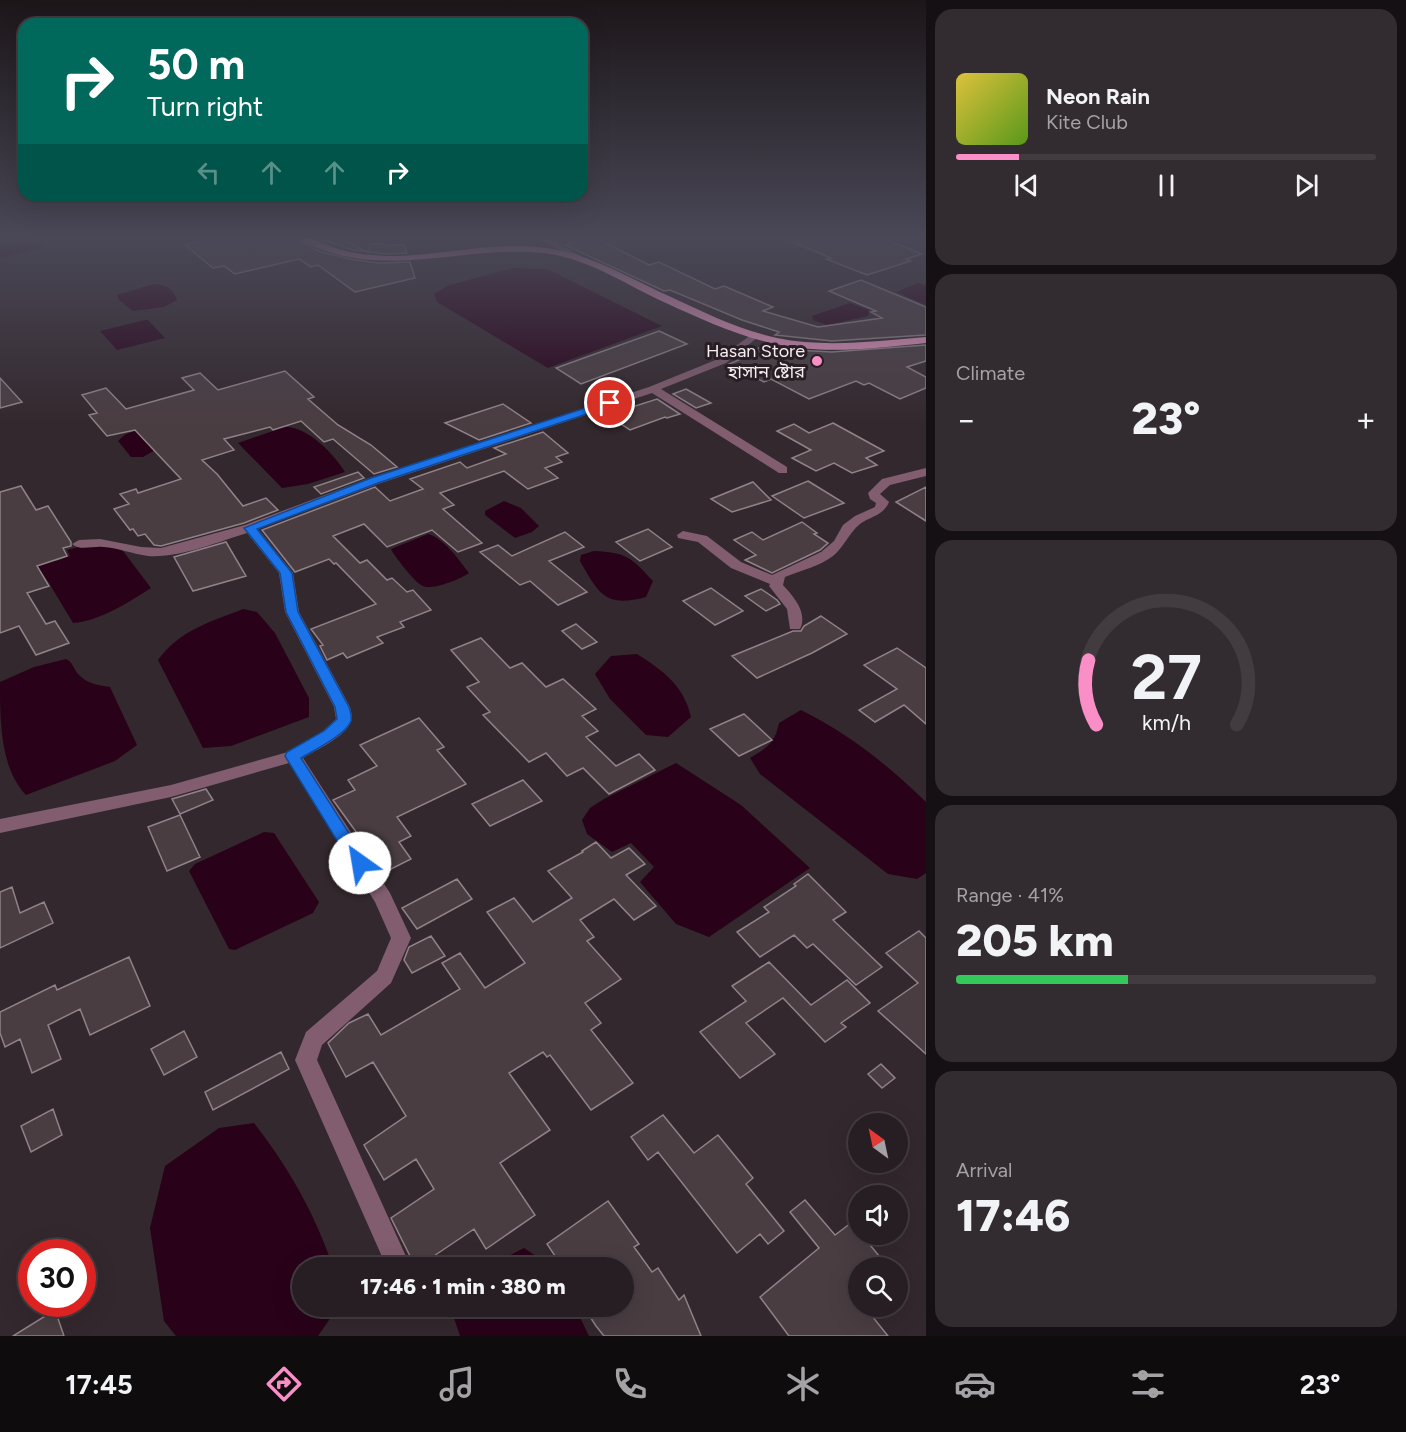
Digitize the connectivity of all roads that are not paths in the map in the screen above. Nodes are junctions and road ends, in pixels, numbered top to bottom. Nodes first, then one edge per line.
1 (665, 298) edge
2 (756, 335) junction
3 (926, 340) edge
4 (653, 389) junction
5 (783, 470) dead end
6 (926, 472) edge
7 (250, 528) junction
8 (683, 535) dead end
9 (79, 544) dead end
10 (777, 582) junction
11 (795, 626) dead end
12 (293, 756) junction
13 (0, 826) edge
14 (394, 1257) edge

1 - 2 highway
2 - 3 highway
2 - 4 street
4 - 5 street
4 - 7 street
6 - 10 street
7 - 9 street
7 - 12 street
8 - 10 street
10 - 11 street
12 - 13 street
12 - 14 street

